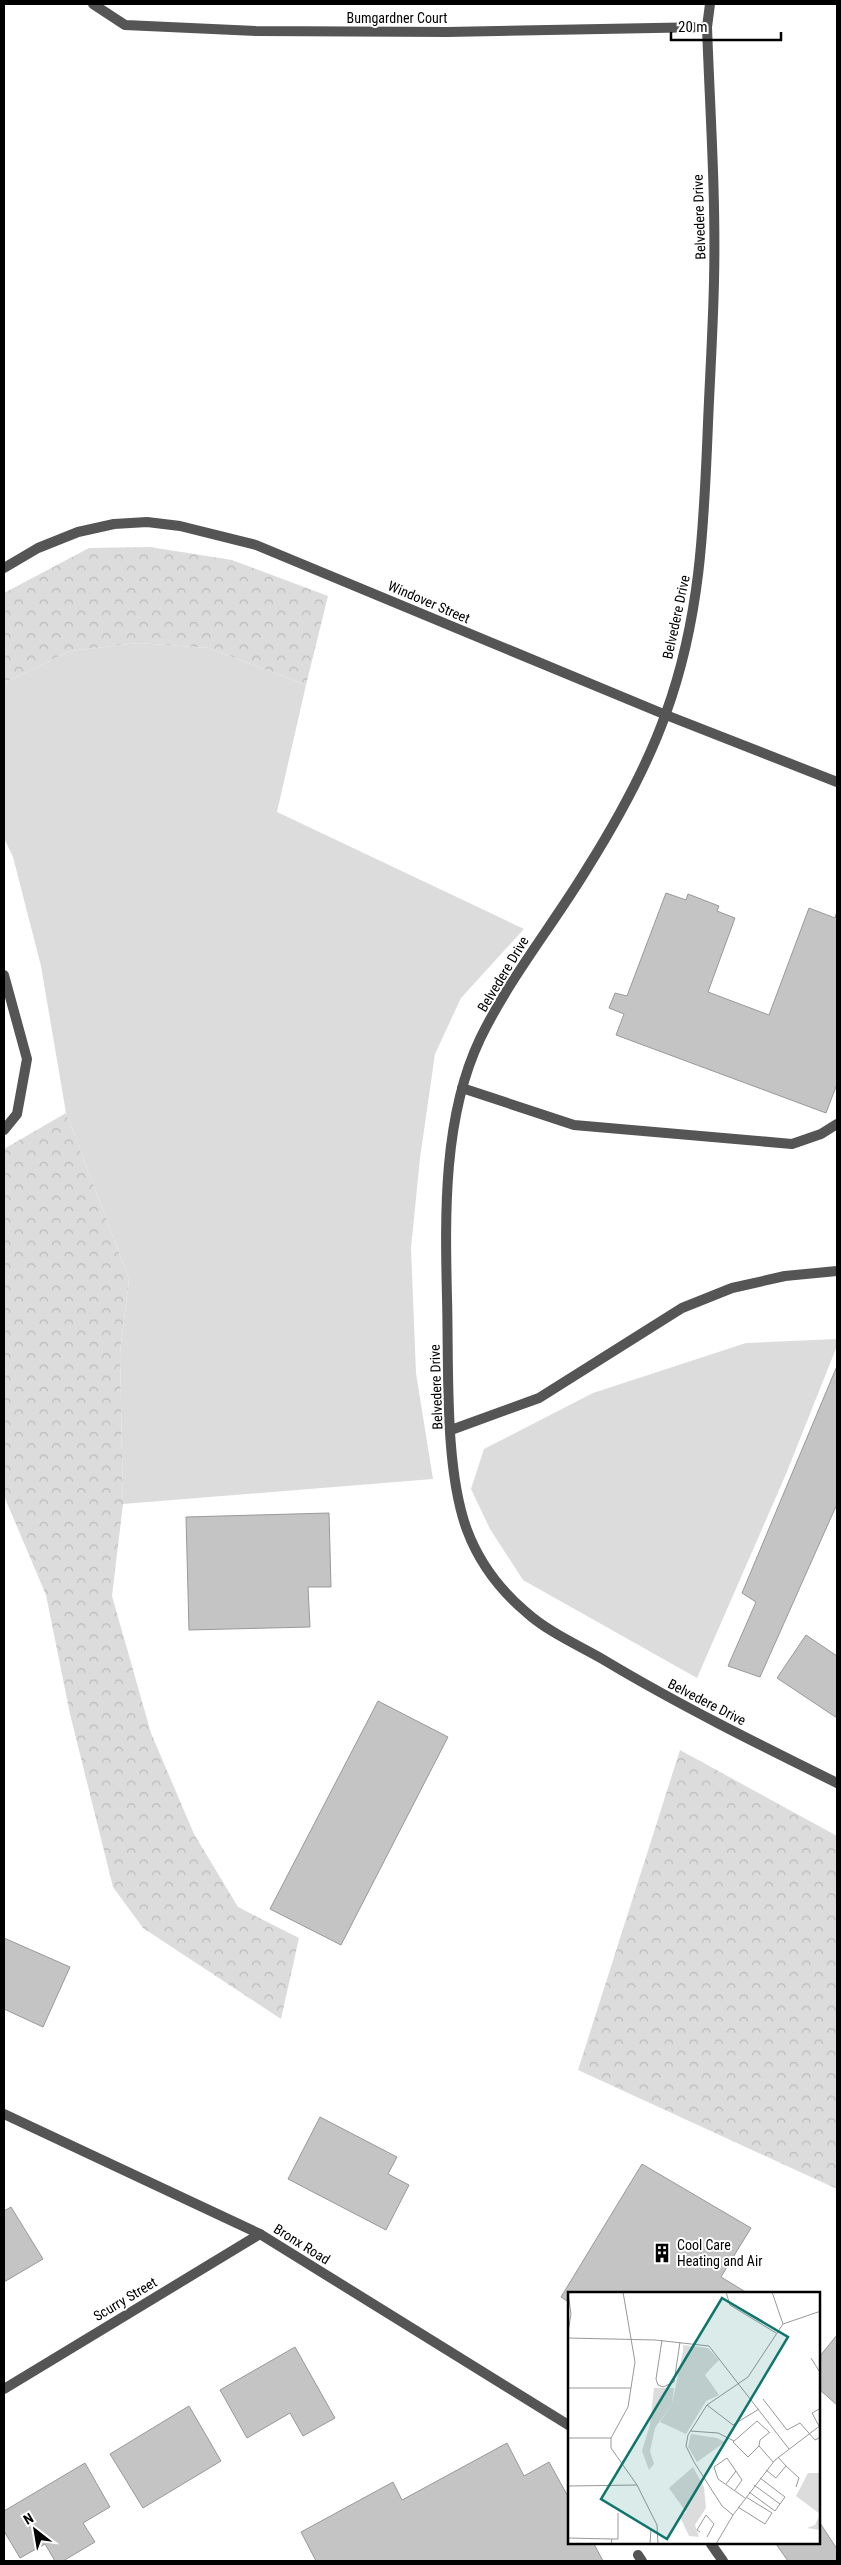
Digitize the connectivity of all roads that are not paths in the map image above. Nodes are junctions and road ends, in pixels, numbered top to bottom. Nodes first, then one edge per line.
1 (93, 4) edge
2 (710, 4) edge
3 (707, 27) junction
4 (4, 568) edge
5 (666, 715) junction
6 (837, 782) edge
7 (4, 975) edge
8 (462, 1088) junction
9 (837, 1124) edge
10 (4, 1130) edge
11 (837, 1271) edge
12 (451, 1430) junction
13 (837, 1783) edge
14 (4, 2114) edge
15 (260, 2234) junction
16 (4, 2389) edge
17 (568, 2425) edge
18 (712, 2545) edge
19 (723, 2561) edge

1 - 3 street, Bumgardner Court
2 - 3 street, Belvedere Drive
3 - 5 street, Belvedere Drive
4 - 5 street, Windover Street
5 - 6 street, Windover Street
5 - 8 street, Belvedere Drive
7 - 10 street
8 - 9 street
8 - 12 street, Belvedere Drive
11 - 12 street
12 - 13 street, Belvedere Drive
14 - 15 street, Bronx Road
15 - 16 street, Scurry Street
15 - 17 street, Bronx Road
18 - 19 street

